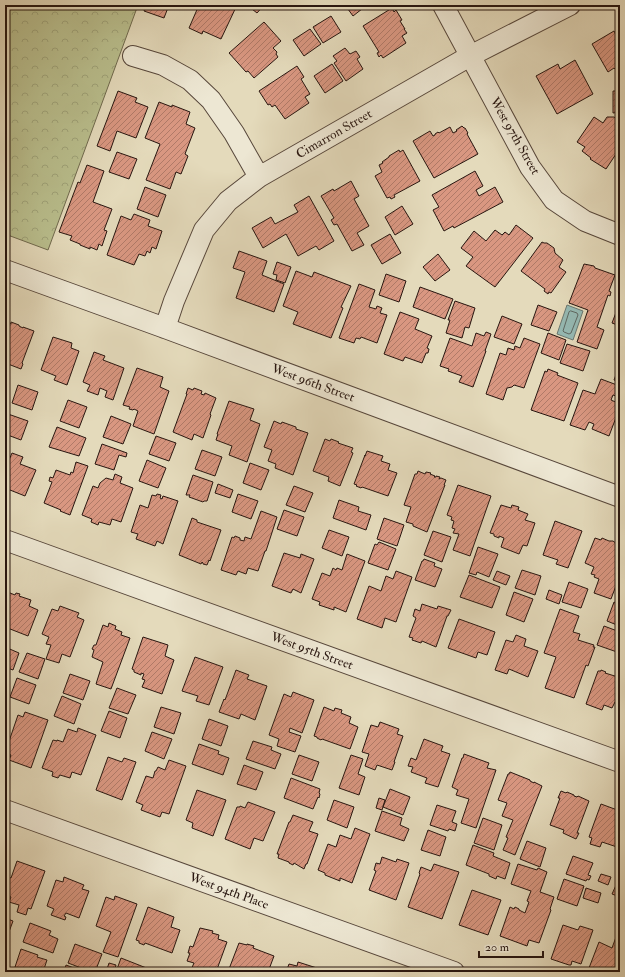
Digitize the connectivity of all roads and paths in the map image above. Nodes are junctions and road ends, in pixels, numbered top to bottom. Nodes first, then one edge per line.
1 (443, 5) edge
2 (570, 5) edge
3 (133, 56) dead end
4 (470, 56) junction
5 (259, 177) junction
6 (620, 235) edge
7 (5, 270) edge
8 (165, 328) junction
9 (620, 497) edge
10 (5, 540) edge
11 (620, 762) edge
12 (5, 810) edge
13 (454, 972) edge

1 - 4 street, West 97th Street
2 - 4 street, Cimarron Street
3 - 5 street
4 - 5 street, Cimarron Street
4 - 6 street, West 97th Street
5 - 8 street, Cimarron Street
7 - 8 street, West 96th Street
8 - 9 street, West 96th Street
10 - 11 street, West 95th Street
12 - 13 street, West 94th Place

